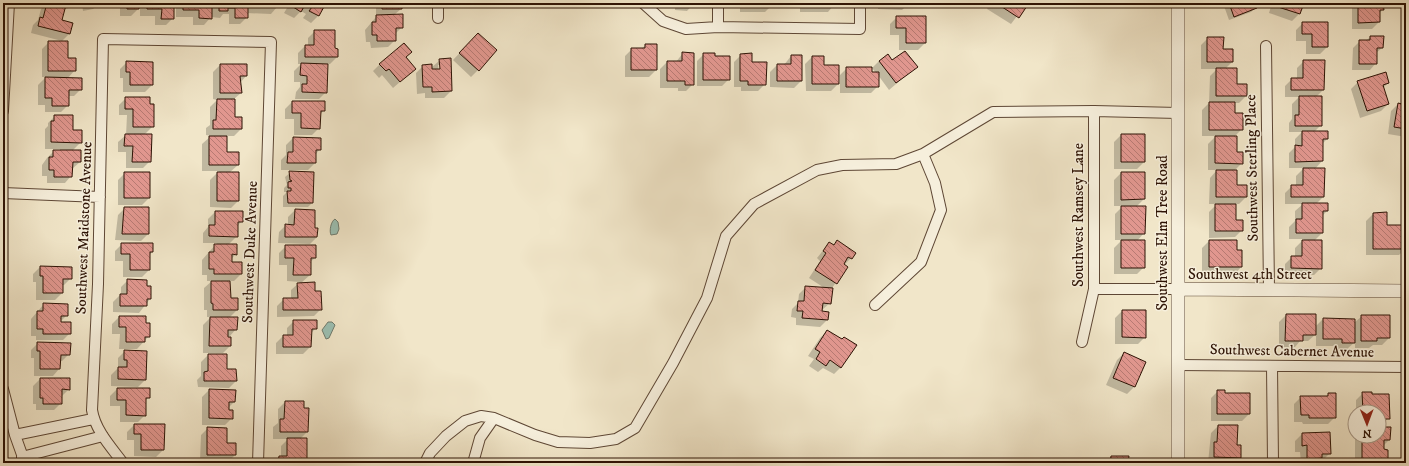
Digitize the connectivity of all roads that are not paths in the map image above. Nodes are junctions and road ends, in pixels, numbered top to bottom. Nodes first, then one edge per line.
1 (9, 3) edge
2 (438, 3) edge
3 (642, 3) edge
4 (718, 3) edge
5 (860, 3) edge
6 (1178, 3) edge
7 (438, 18) dead end
8 (718, 27) junction
9 (103, 39) joint
10 (1266, 46) dead end
11 (3, 111) edge
12 (1094, 111) junction
13 (1178, 113) junction
14 (923, 154) junction
15 (3, 193) edge
16 (100, 197) junction
17 (1094, 289) junction
18 (1178, 289) junction
19 (1269, 290) junction
20 (1406, 291) edge
21 (875, 305) dead end
22 (1082, 342) dead end
23 (1178, 365) junction
24 (1272, 366) junction
25 (1406, 368) edge
26 (3, 389) edge
27 (494, 418) junction
28 (93, 419) junction
29 (15, 435) junction
30 (104, 436) junction
31 (23, 460) edge
32 (123, 463) edge
33 (258, 463) edge
34 (425, 463) edge
35 (473, 463) edge
36 (1178, 463) edge
37 (1273, 463) edge

1 - 11 street
2 - 7 street
3 - 8 street
4 - 8 street
5 - 8 street
6 - 13 street, Southwest Elm Tree Road
9 - 16 street, Southwest Maidstone Avenue
9 - 33 street, Southwest Duke Avenue
10 - 19 street, Southwest Sterling Place
12 - 13 street
12 - 14 street
12 - 17 street, Southwest Ramsey Lane
13 - 18 street, Southwest Elm Tree Road
14 - 21 street
14 - 27 street
15 - 16 street
16 - 28 street, Southwest Maidstone Avenue
17 - 18 street, Southwest 4th Street
17 - 22 street, Southwest Ramsey Lane
18 - 19 street, Southwest 4th Street
18 - 23 street, Southwest Elm Tree Road
19 - 20 street, Southwest 4th Street
23 - 24 street, Southwest Cabernet Avenue
23 - 36 street, Southwest Elm Tree Road
24 - 25 street, Southwest Cabernet Avenue
24 - 37 street
26 - 29 street
27 - 34 street
27 - 35 street
28 - 29 street
28 - 30 street
29 - 31 street
30 - 31 street
30 - 32 street

